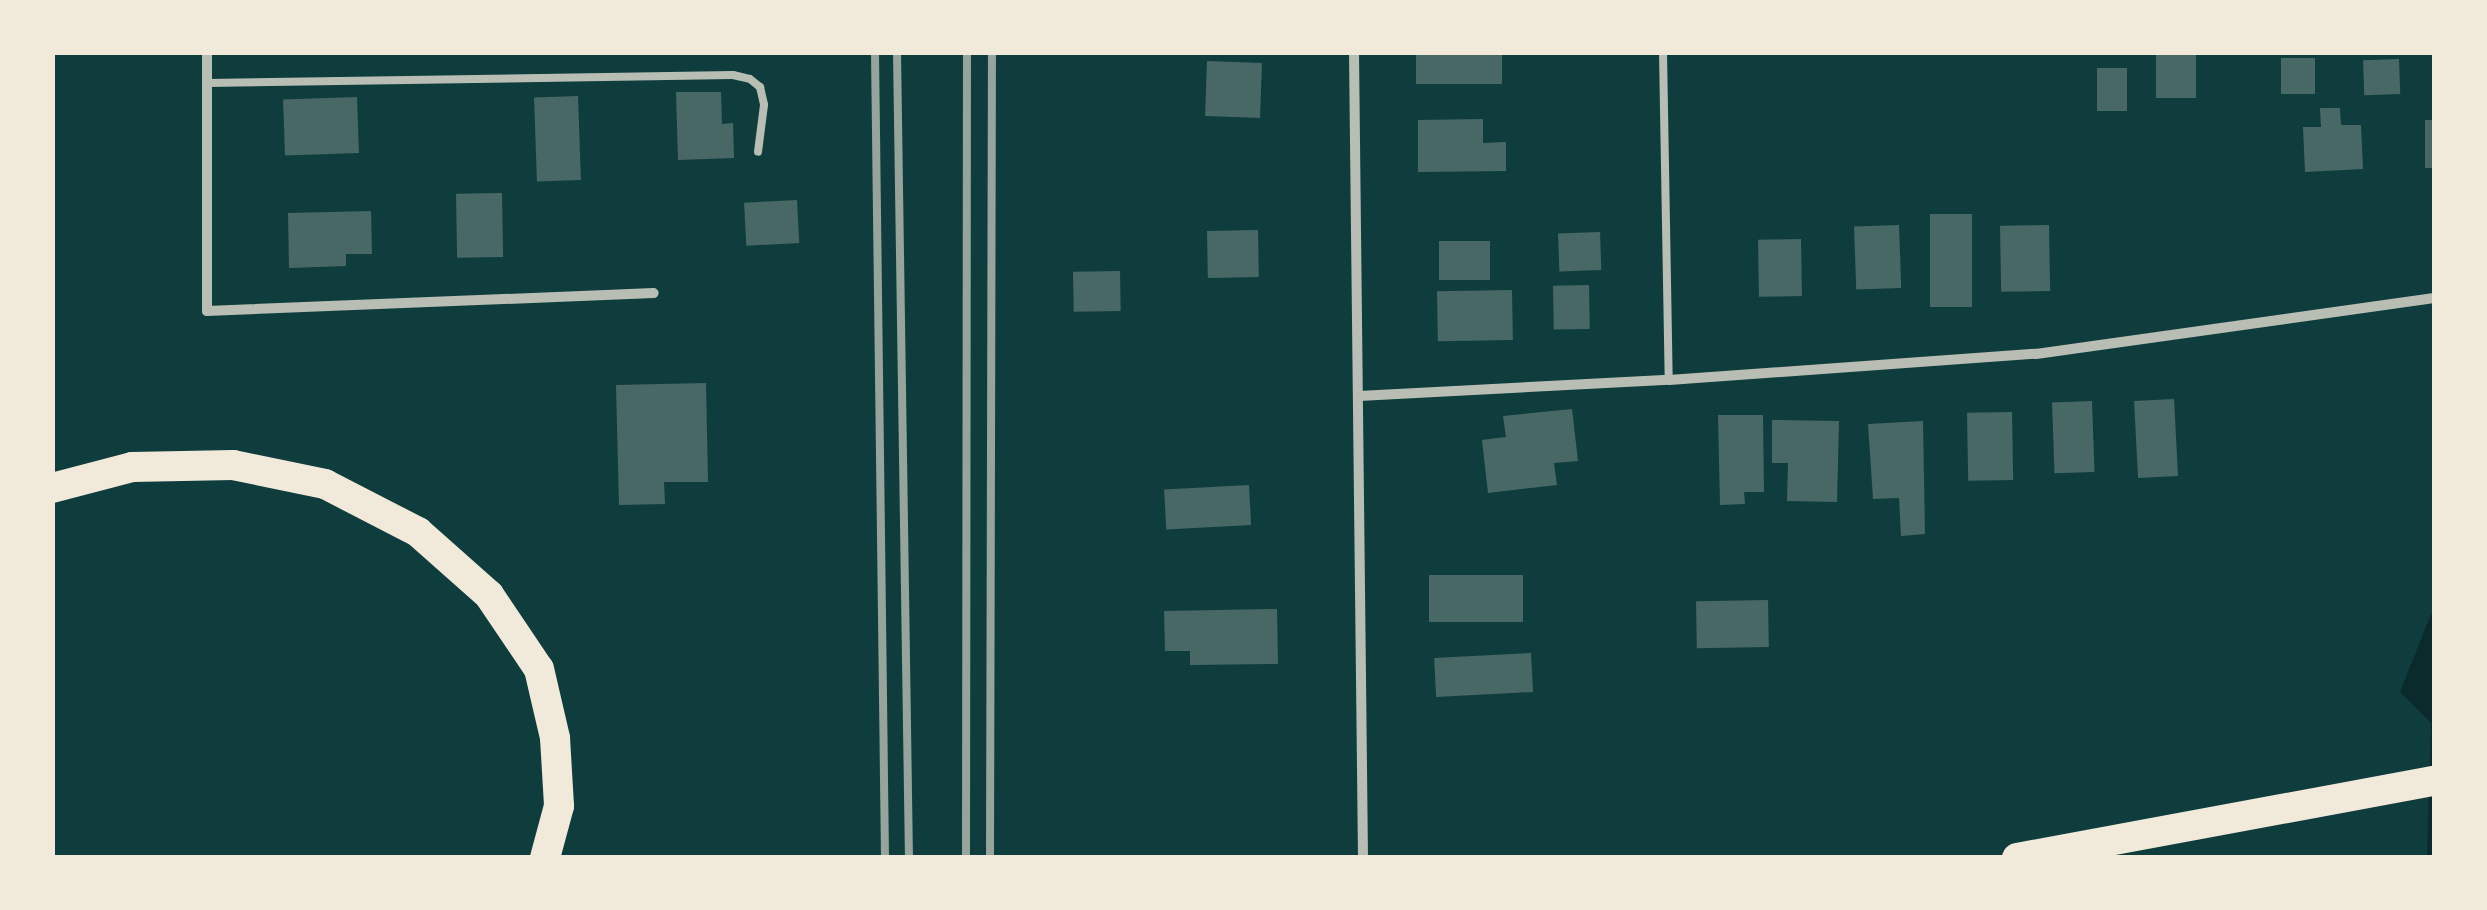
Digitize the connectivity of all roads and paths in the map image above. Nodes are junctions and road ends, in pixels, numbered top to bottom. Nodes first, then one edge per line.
1 (208, 52) edge
2 (1354, 52) edge
3 (1663, 52) edge
4 (207, 82) junction
5 (758, 152) dead end
6 (654, 292) dead end
7 (2434, 298) edge
8 (1669, 380) junction
9 (1359, 396) junction
10 (52, 488) edge
11 (2434, 782) edge
12 (545, 858) edge
13 (1363, 858) edge
14 (2017, 858) edge

1 - 4 street
2 - 9 street
3 - 8 lane
4 - 5 lane
4 - 6 street
7 - 8 street
8 - 9 street
9 - 13 street
10 - 12 highway
11 - 14 highway

